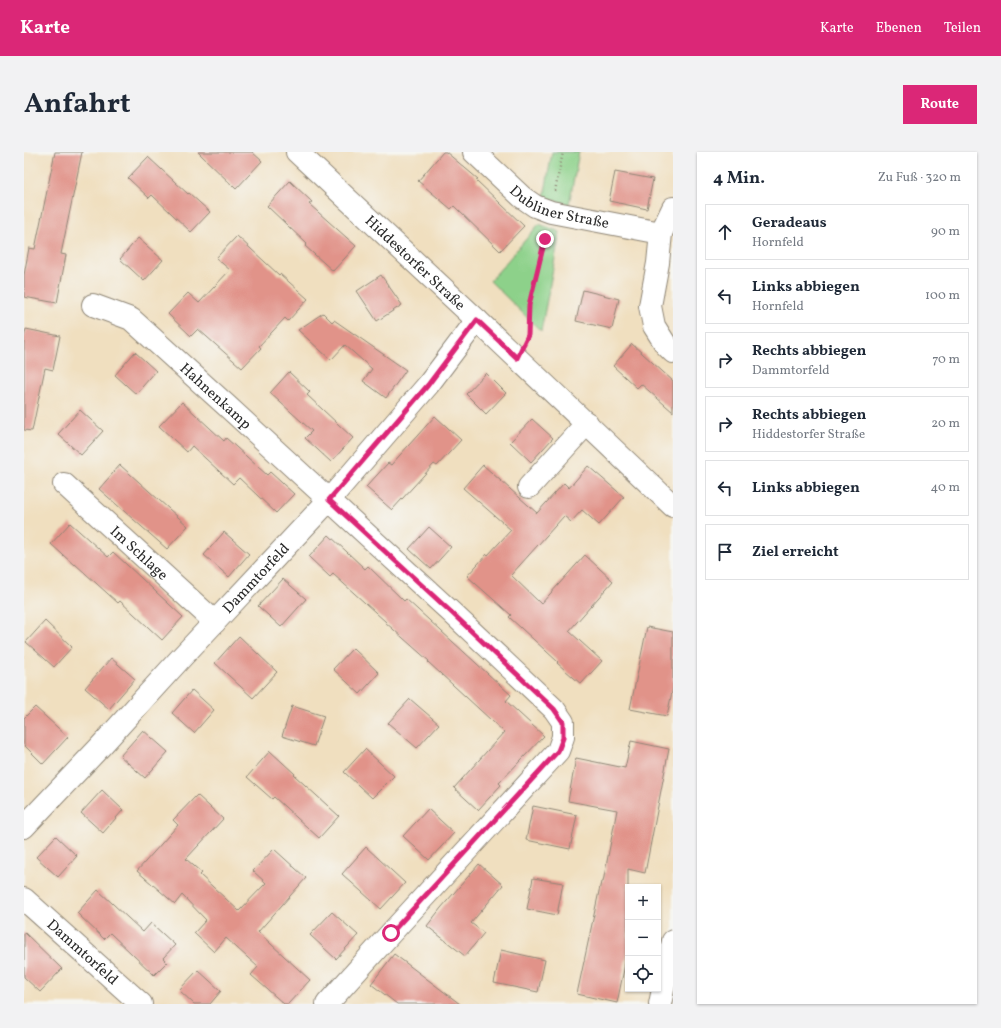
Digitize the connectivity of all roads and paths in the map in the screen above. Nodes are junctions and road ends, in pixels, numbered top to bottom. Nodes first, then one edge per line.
1 (297, 152) edge
2 (474, 152) edge
3 (563, 152) edge
4 (673, 208) edge
5 (551, 212) junction
6 (661, 234) junction
7 (93, 305) dead end
8 (477, 320) junction
9 (673, 352) edge
10 (517, 358) junction
11 (587, 423) junction
12 (64, 484) dead end
13 (529, 487) dead end
14 (329, 500) junction
15 (673, 506) edge
16 (215, 622) junction
17 (24, 827) edge
18 (24, 900) edge
19 (673, 941) edge
20 (141, 1004) edge
21 (327, 1004) edge
22 (660, 1004) edge

1 - 8 street, Hiddestorfer Straße
2 - 5 street, Dubliner Straße
3 - 5 path
4 - 6 street
5 - 6 street, Dubliner Straße
5 - 10 path
6 - 9 street
7 - 14 street, Hahnenkamp
8 - 10 street, Hiddestorfer Straße
8 - 14 street, Dammtorfeld
10 - 11 street, Hiddestorfer Straße
11 - 13 street
11 - 15 street, Hiddestorfer Straße
12 - 16 street, Im Schlage
14 - 16 street, Dammtorfeld
14 - 21 street, Hahnenkamp
16 - 17 street, Dammtorfeld
18 - 20 street, Dammtorfeld
19 - 22 street

